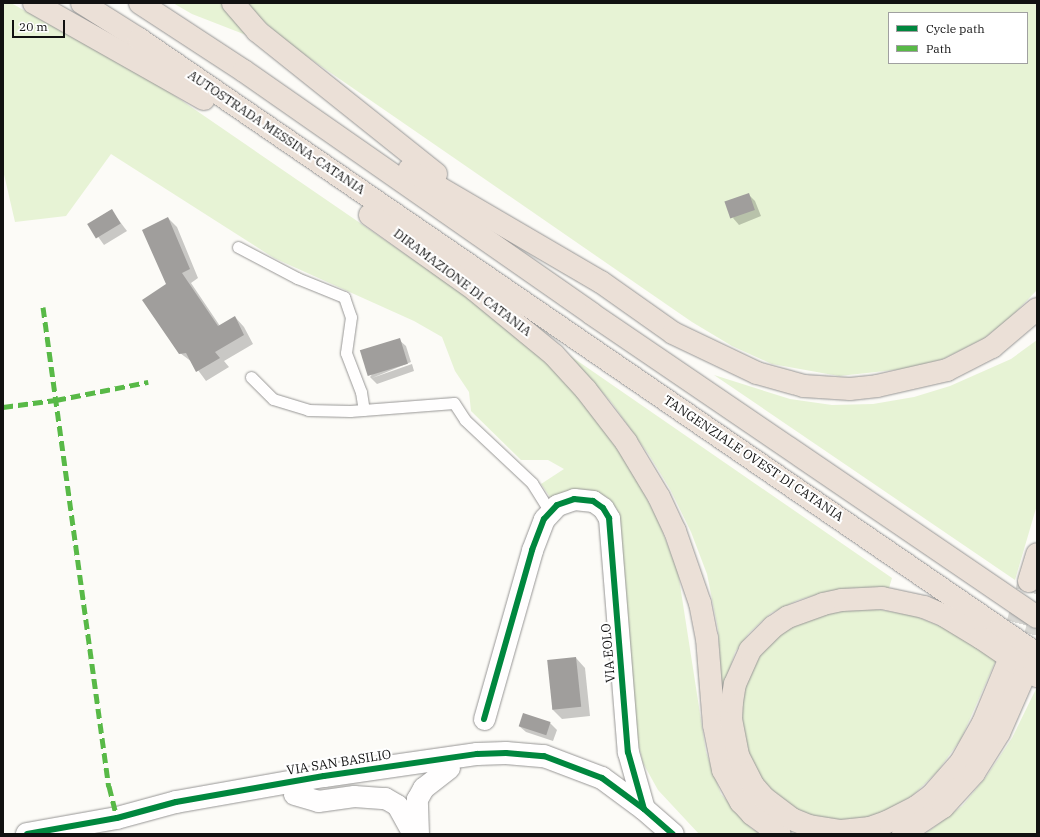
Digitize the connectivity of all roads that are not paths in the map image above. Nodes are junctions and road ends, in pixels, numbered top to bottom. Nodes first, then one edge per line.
1 (34, 3) edge
2 (82, 3) edge
3 (140, 3) edge
4 (233, 3) edge
5 (262, 123) junction
6 (302, 151) junction
7 (492, 232) junction
8 (238, 247) dead end
9 (470, 265) joint
10 (1037, 309) edge
11 (251, 377) dead end
12 (364, 410) junction
13 (547, 515) junction
14 (1037, 554) edge
15 (1029, 581) tunnel mouth
16 (1037, 617) edge
17 (1037, 654) edge
18 (1022, 673) edge
19 (484, 719) dead end
20 (449, 768) junction
21 (294, 794) junction
22 (644, 809) junction
23 (117, 818) junction
24 (27, 834) edge
25 (413, 834) edge
26 (418, 834) edge
27 (673, 834) edge
28 (780, 834) edge
29 (903, 834) edge

1 - 5 highway
2 - 5 highway, AUTOSTRADA MESSINA-CATANIA
3 - 7 highway
4 - 7 highway
5 - 6 highway, AUTOSTRADA MESSINA-CATANIA
6 - 9 highway, AUTOSTRADA MESSINA-CATANIA
6 - 28 highway, DIRAMAZIONE DI CATANIA
7 - 10 highway
7 - 16 highway
8 - 12 lane
9 - 17 highway, TANGENZIALE OVEST DI CATANIA
11 - 12 lane
12 - 13 lane
13 - 19 street
13 - 22 street, VIA EOLO
14 - 15 highway
18 - 18 highway
18 - 29 highway
20 - 21 street, VIA SAN BASILIO
20 - 22 street, VIA SAN BASILIO
20 - 26 street
21 - 23 street, VIA SAN BASILIO
21 - 25 street
22 - 23 street, VIA SAN BASILIO
22 - 27 street
23 - 24 street, VIA SAN BASILIO

